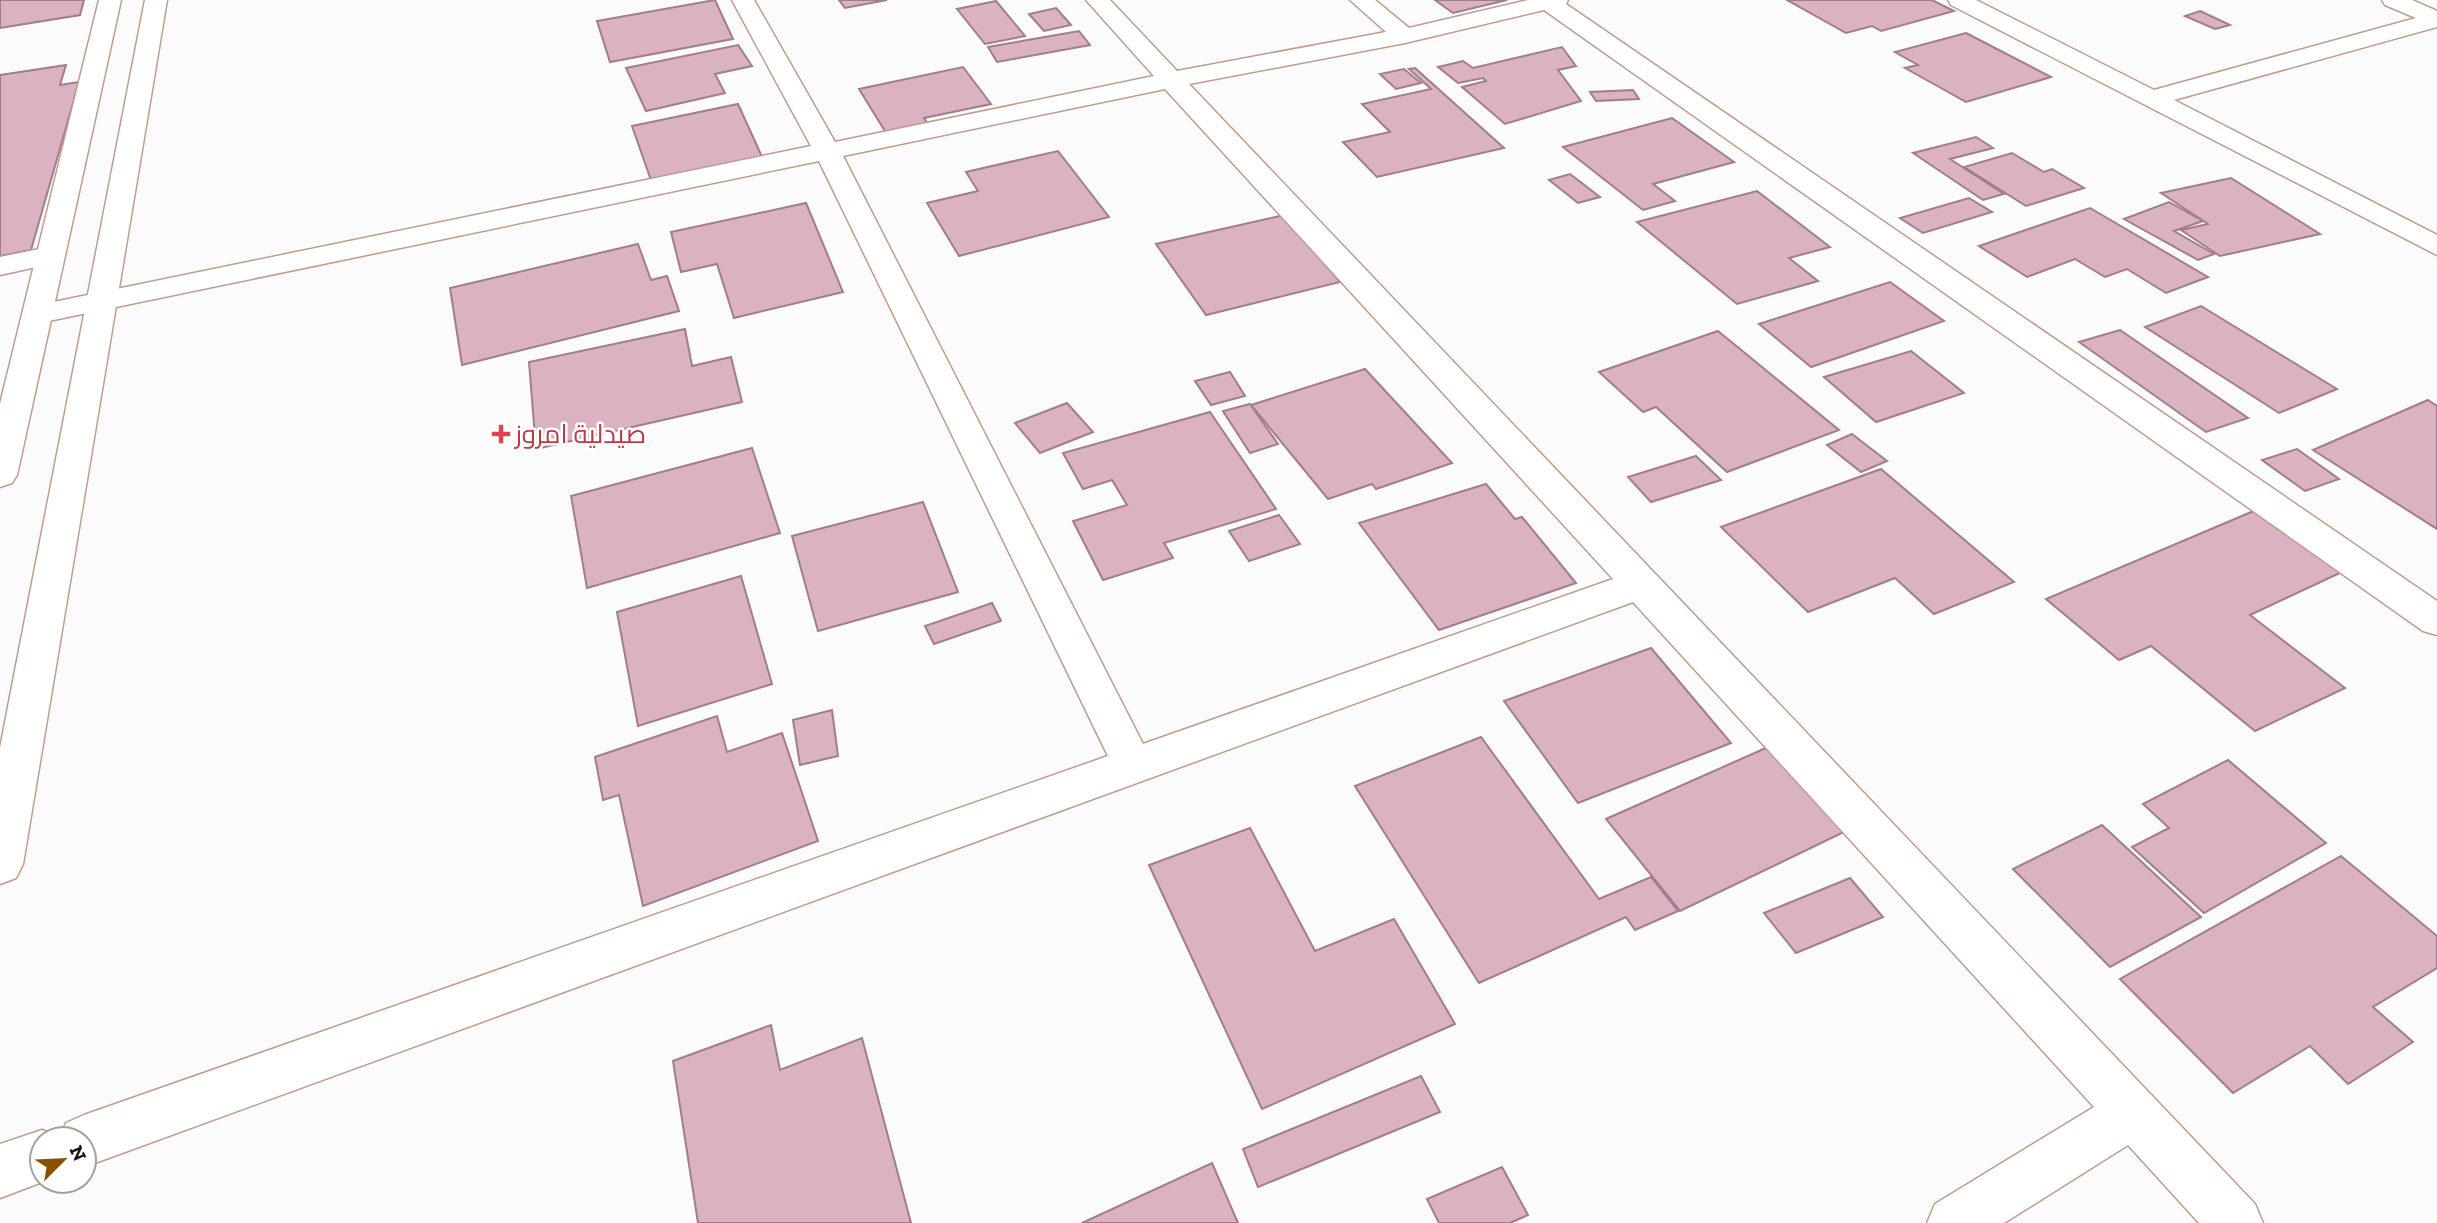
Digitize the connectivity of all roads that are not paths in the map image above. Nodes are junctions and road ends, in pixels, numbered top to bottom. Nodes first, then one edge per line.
1 (110, 0) edge
2 (156, 0) edge
3 (743, 0) edge
4 (1097, 0) edge
5 (1361, 0) edge
6 (1959, 0) edge
7 (2393, 0) edge
8 (1553, 1) edge
9 (2437, 19) edge
10 (1405, 36) junction
11 (1171, 80) junction
12 (2151, 99) junction
13 (827, 151) junction
14 (2437, 246) edge
15 (49, 256) junction
16 (0, 266) edge
17 (102, 301) junction
18 (39, 314) junction
19 (0, 475) edge
20 (1641, 584) junction
21 (2437, 621) edge
22 (1133, 765) junction
23 (0, 864) edge
24 (2133, 1113) junction
25 (98, 1136) edge
26 (28, 1161) edge
27 (0, 1171) edge
28 (1954, 1223) edge
29 (2236, 1223) edge

1 - 15 street
2 - 17 street
3 - 13 street
4 - 11 street
5 - 10 street
6 - 12 street
7 - 9 street
8 - 10 street
8 - 21 street
9 - 12 street
10 - 11 street
11 - 13 street
11 - 20 street
12 - 14 street
13 - 17 street
13 - 22 street
15 - 16 street
15 - 18 street
17 - 18 street
17 - 23 street
18 - 19 street
20 - 22 street
20 - 24 street
22 - 25 street
24 - 28 street
24 - 29 street
26 - 27 street

